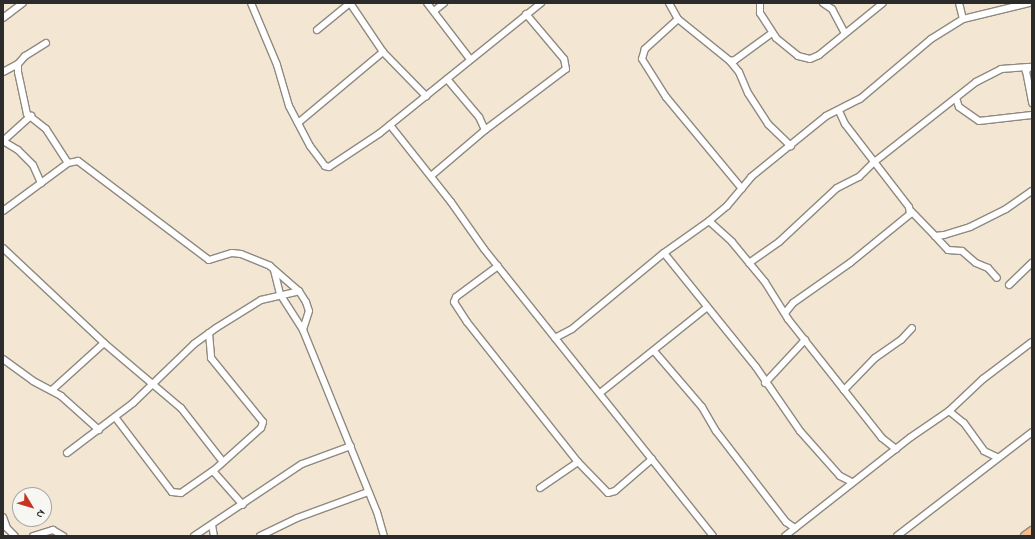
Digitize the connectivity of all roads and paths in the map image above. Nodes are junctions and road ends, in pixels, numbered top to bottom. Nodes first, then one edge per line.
1 (23, 3) edge
2 (251, 3) edge
3 (350, 3) edge
4 (427, 3) edge
5 (444, 3) edge
6 (541, 3) edge
7 (669, 3) edge
8 (760, 3) edge
9 (823, 3) edge
10 (836, 3) edge
11 (883, 3) edge
12 (959, 3) edge
13 (1029, 3) edge
14 (1021, 4) edge
15 (832, 9) junction
16 (434, 11) junction
17 (526, 14) junction
18 (3, 18) edge
19 (678, 19) junction
20 (963, 19) junction
21 (317, 30) dead end
22 (772, 33) junction
23 (845, 33) junction
24 (46, 43) dead end
25 (383, 52) junction
26 (470, 59) junction
27 (730, 61) junction
28 (18, 64) junction
29 (1030, 67) edge
30 (3, 72) edge
31 (447, 80) junction
32 (426, 96) junction
33 (956, 98) junction
34 (1032, 103) edge
35 (840, 110) junction
36 (1032, 115) edge
37 (31, 116) junction
38 (298, 122) junction
39 (390, 125) junction
40 (485, 130) junction
41 (3, 141) edge
42 (791, 146) junction
43 (873, 162) junction
44 (68, 163) junction
45 (430, 176) junction
46 (41, 183) junction
47 (742, 189) junction
48 (1032, 191) edge
49 (3, 211) edge
50 (911, 211) junction
51 (709, 221) junction
52 (934, 236) junction
53 (3, 248) edge
54 (664, 253) junction
55 (749, 263) junction
56 (1032, 263) edge
57 (498, 266) junction
58 (274, 270) junction
59 (997, 278) dead end
60 (1009, 284) dead end
61 (299, 291) junction
62 (280, 294) junction
63 (706, 308) junction
64 (786, 313) junction
65 (912, 328) dead end
66 (303, 330) junction
67 (208, 333) junction
68 (555, 338) junction
69 (805, 340) junction
70 (1032, 342) edge
71 (104, 343) junction
72 (654, 351) junction
73 (3, 359) edge
74 (765, 383) junction
75 (153, 386) junction
76 (52, 390) junction
77 (844, 390) junction
78 (600, 393) junction
79 (949, 411) junction
80 (115, 417) junction
81 (99, 430) junction
82 (1032, 432) edge
83 (351, 446) junction
84 (896, 449) junction
85 (67, 453) dead end
86 (997, 457) junction
87 (652, 459) junction
88 (223, 462) junction
89 (578, 462) junction
90 (213, 471) junction
91 (852, 482) junction
92 (540, 488) dead end
93 (368, 492) junction
94 (242, 505) junction
95 (3, 517) edge
96 (212, 524) junction
97 (795, 528) junction
98 (1032, 531) edge
99 (15, 536) edge
100 (34, 536) edge
101 (63, 536) edge
102 (194, 536) edge
103 (214, 536) edge
104 (260, 536) edge
105 (384, 536) edge
106 (714, 536) edge
107 (785, 536) edge
108 (897, 536) edge
109 (1025, 536) edge

1 - 18 street
2 - 38 street
3 - 21 street
3 - 25 street
4 - 16 street
5 - 16 street
6 - 17 street
7 - 19 street
8 - 22 street
9 - 15 street
10 - 15 street
11 - 23 street
12 - 20 street
13 - 14 street
14 - 20 street
15 - 23 street
16 - 26 street
17 - 26 street
17 - 40 street
19 - 27 street
19 - 47 street
20 - 35 street
22 - 23 street
22 - 27 street
24 - 28 street
25 - 32 street
25 - 38 street
26 - 31 street
27 - 42 street
28 - 30 street
28 - 37 street
29 - 33 street
29 - 34 street
31 - 32 street
31 - 40 street
32 - 39 street
33 - 36 street
33 - 43 street
35 - 42 street
35 - 43 street
37 - 41 street
37 - 44 street
38 - 39 street
39 - 45 street
40 - 45 street
41 - 46 street
42 - 47 street
43 - 50 street
43 - 55 street
44 - 46 street
44 - 58 street
45 - 57 street
46 - 49 street
47 - 51 street
48 - 52 street
50 - 52 street
50 - 64 street
51 - 54 street
51 - 55 street
52 - 59 street
53 - 71 street
54 - 63 street
54 - 68 street
55 - 64 street
56 - 60 street
57 - 68 street
57 - 89 street
58 - 61 street
58 - 62 street
61 - 62 street
61 - 66 street
62 - 66 street
62 - 67 street
63 - 72 street
63 - 74 street
64 - 69 street
65 - 77 street
66 - 83 street
67 - 75 street
67 - 88 street
68 - 78 street
69 - 74 street
69 - 77 street
70 - 79 street
71 - 75 street
71 - 76 street
72 - 78 street
72 - 97 street
73 - 76 street
74 - 91 street
75 - 80 street
75 - 88 street
76 - 81 street
77 - 84 street
78 - 87 street
79 - 84 street
79 - 86 street
80 - 81 street
80 - 90 street
81 - 85 street
82 - 86 street
83 - 93 street
83 - 94 street
84 - 91 street
86 - 108 street
87 - 89 street
87 - 106 street
88 - 90 street
89 - 92 street
90 - 94 street
91 - 97 street
93 - 104 street
93 - 105 street
94 - 96 street
95 - 99 street
96 - 102 street
96 - 103 street
97 - 107 street
98 - 109 main road
100 - 101 street

